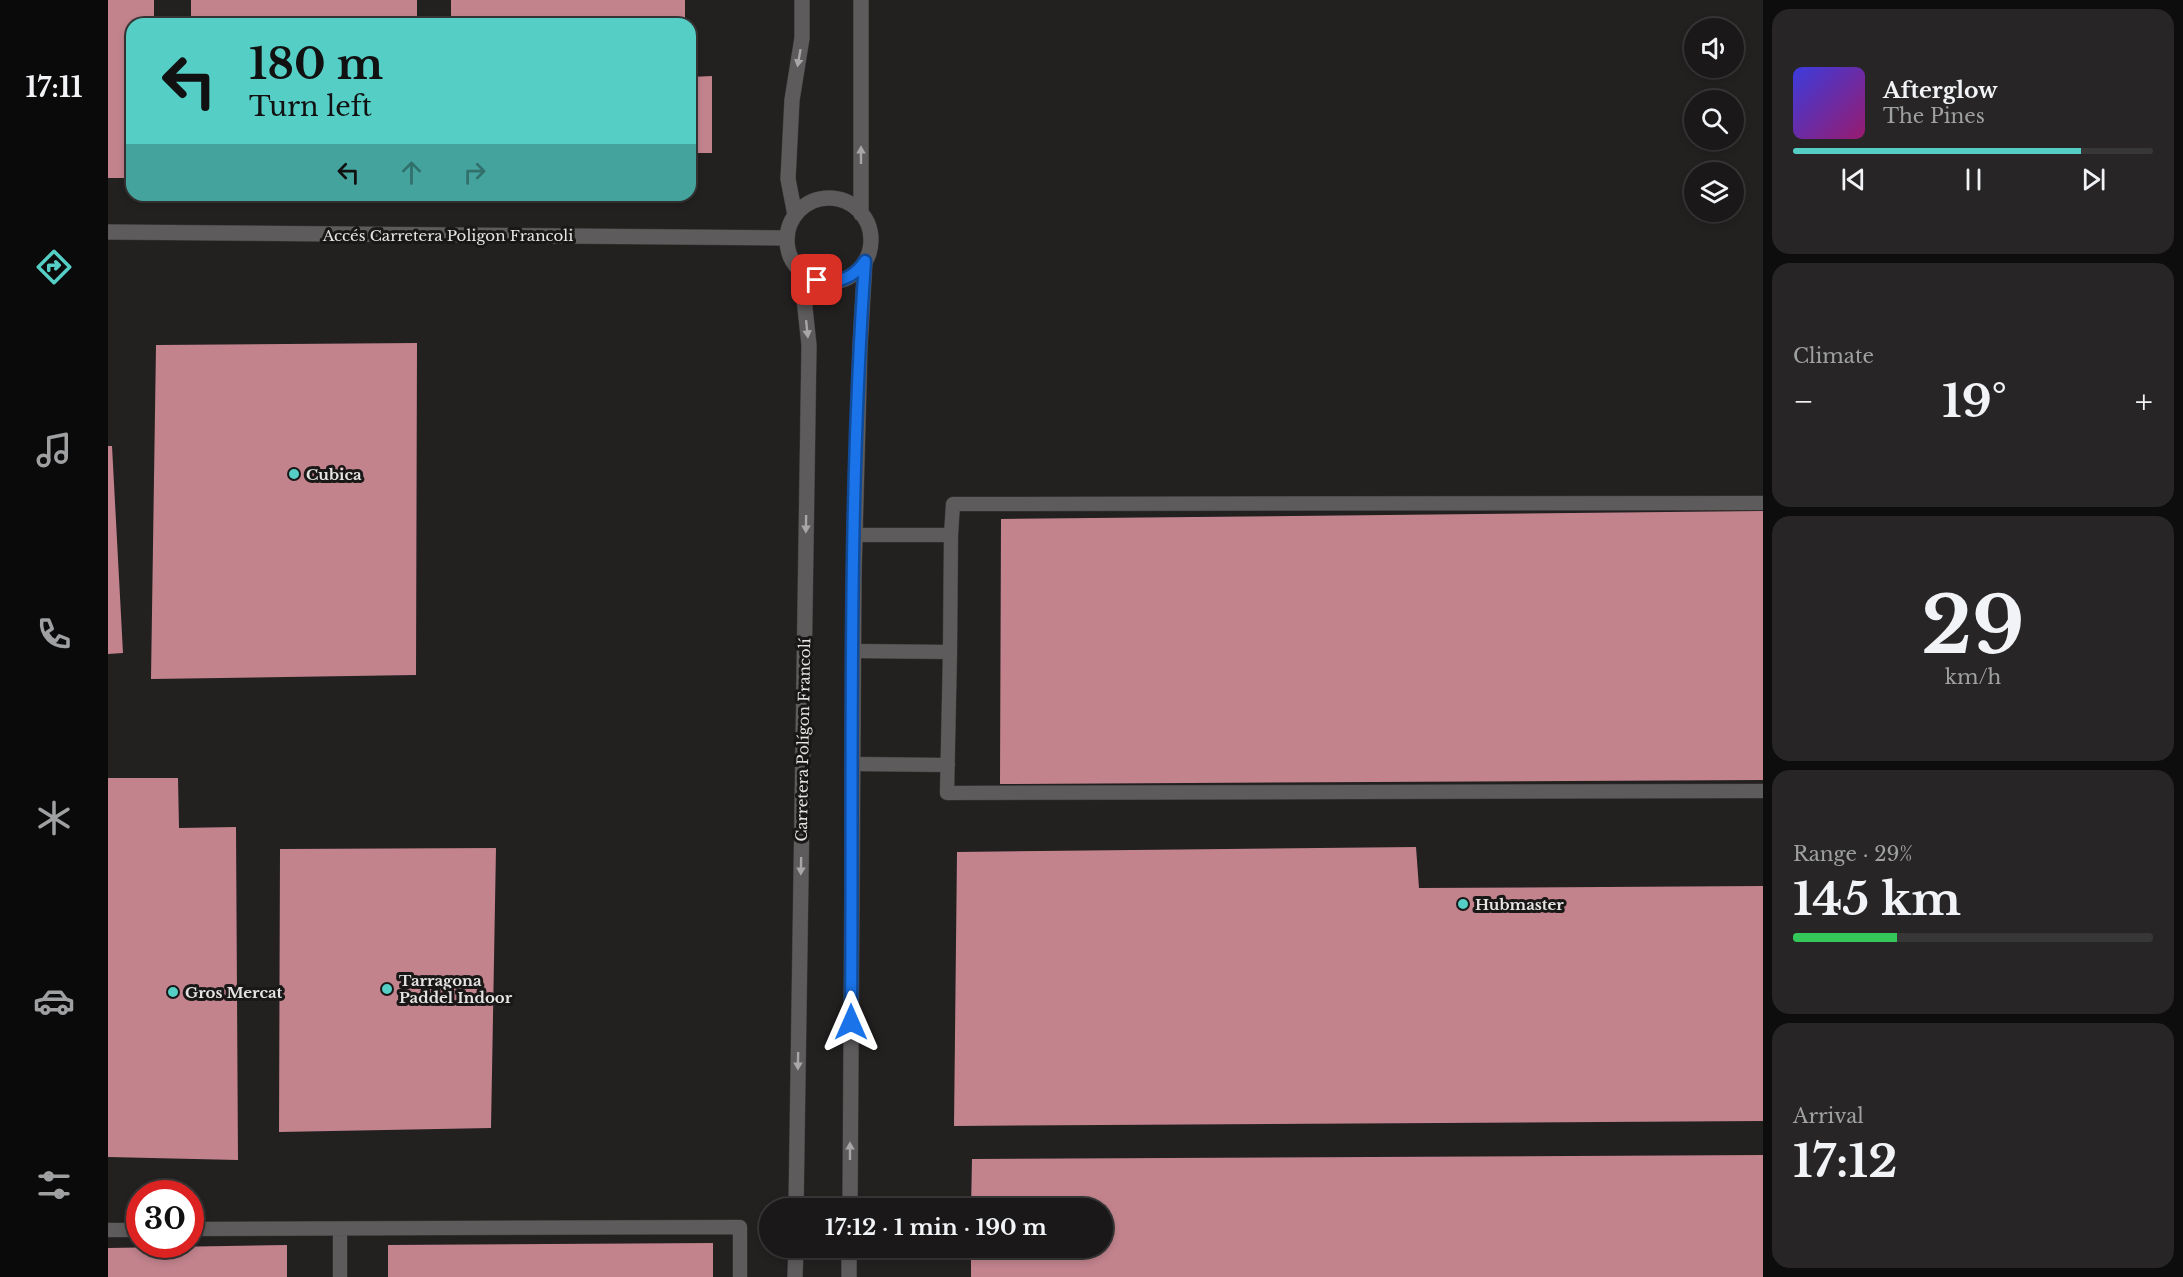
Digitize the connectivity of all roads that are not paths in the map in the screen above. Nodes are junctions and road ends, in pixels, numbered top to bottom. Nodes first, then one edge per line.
1 (802, 0) edge
2 (861, 0) edge
3 (861, 213) junction
4 (795, 215) junction
5 (108, 232) edge
6 (787, 238) junction
7 (865, 261) junction
8 (801, 271) junction
9 (1763, 503) edge
10 (855, 535) junction
11 (951, 535) junction
12 (854, 651) junction
13 (950, 652) junction
14 (853, 764) junction
15 (948, 765) junction
16 (1763, 791) edge
17 (796, 1198) edge
18 (850, 1198) edge
19 (340, 1228) junction
20 (108, 1230) edge
21 (126, 1230) edge
22 (204, 1230) edge
23 (796, 1258) edge
24 (849, 1258) edge
25 (340, 1277) edge
26 (740, 1277) edge
27 (795, 1277) edge
28 (849, 1277) edge

1 -> 4 street
3 -> 2 street
3 - 4 street
3 - 7 street
4 - 6 street
5 - 6 street, Accés Carretera Poligon Francoli
6 - 8 street
7 - 8 street
7 - 10 street
8 -> 17 street, Carretera Polígon Francolí
9 - 11 lane
10 - 11 lane
10 - 12 street
11 - 13 lane
12 - 13 lane
12 - 14 street
13 - 15 lane
14 - 15 lane
18 -> 14 street
15 - 16 lane
19 - 22 lane
19 - 25 lane
19 - 26 lane
20 - 21 lane
23 - 27 street
24 - 28 street

